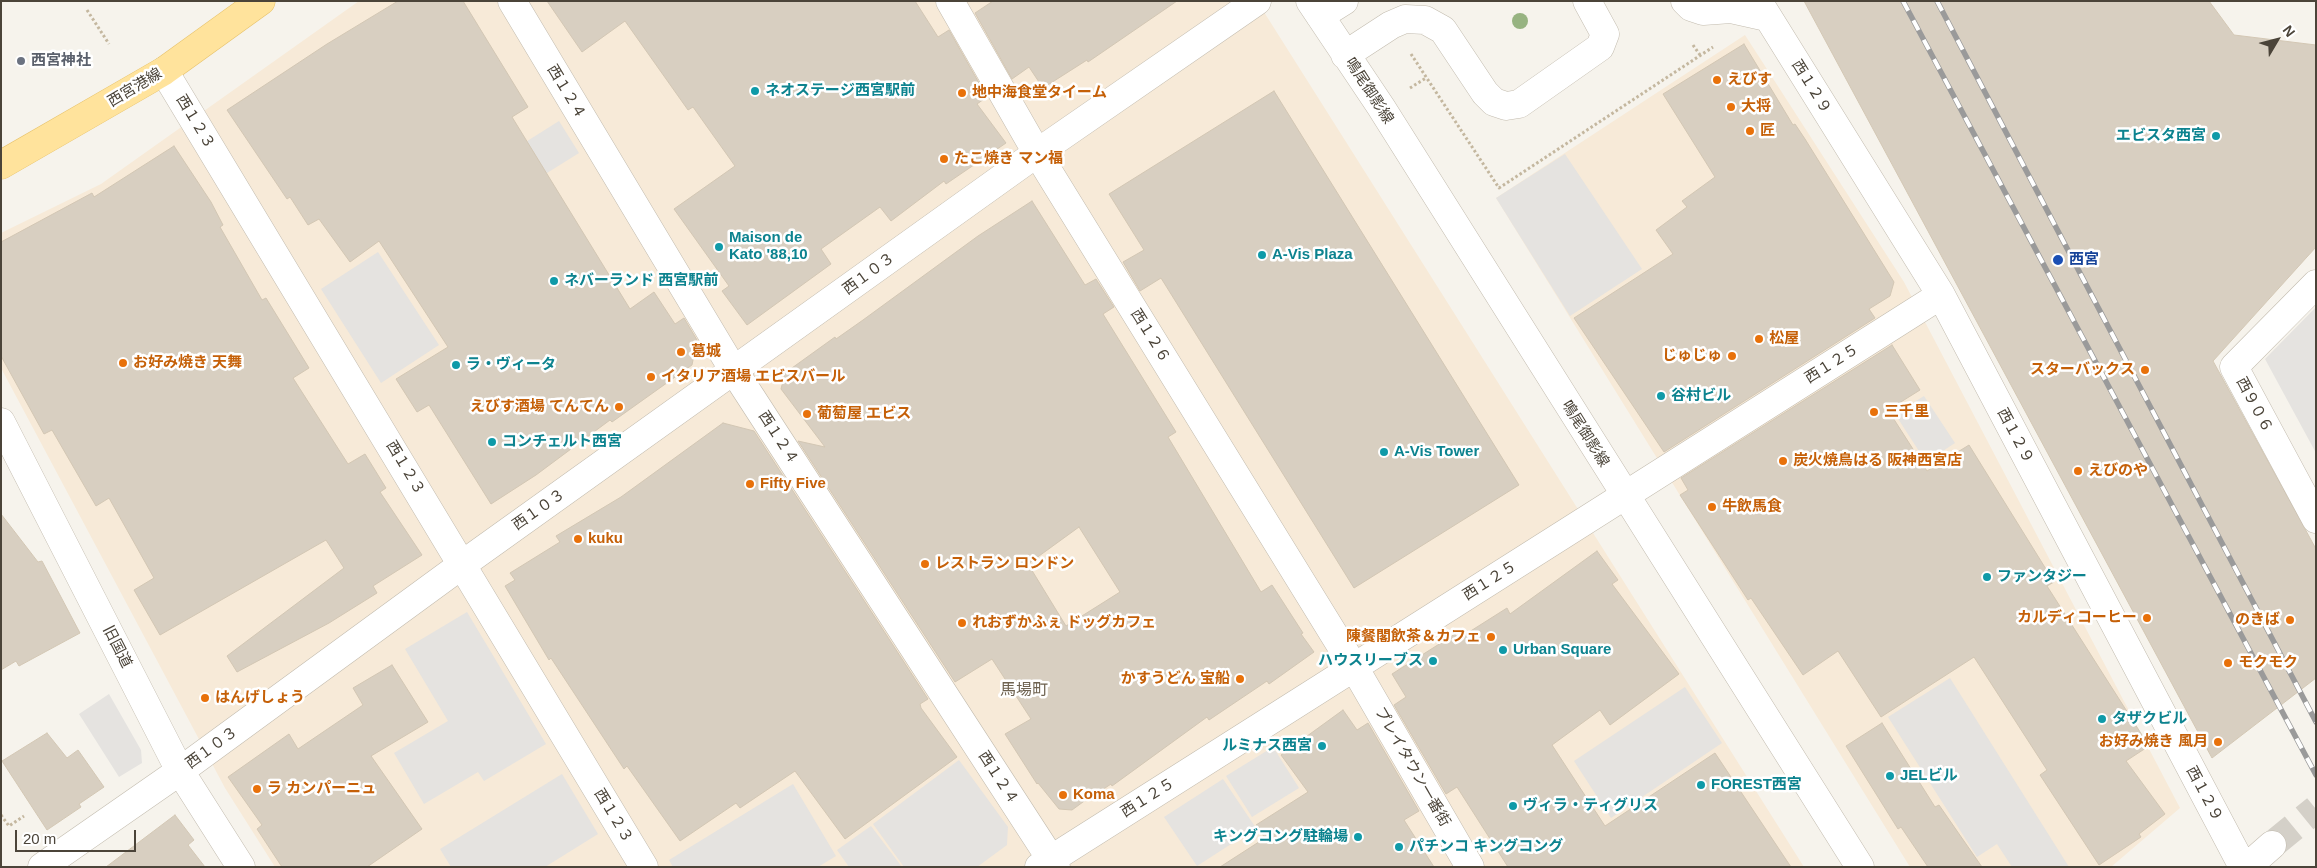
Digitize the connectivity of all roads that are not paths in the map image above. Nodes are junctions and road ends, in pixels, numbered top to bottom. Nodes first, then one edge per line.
1 (262, 1) edge
2 (512, 1) edge
3 (950, 1) edge
4 (1257, 1) edge
5 (1344, 1) edge
6 (1587, 1) edge
7 (1685, 1) edge
8 (1315, 9) edge
9 (1763, 9) edge
10 (1345, 55) junction
11 (164, 71) junction
12 (1037, 153) junction
13 (1, 165) edge
14 (2316, 284) edge
15 (1941, 295) junction
16 (734, 371) junction
17 (1, 422) edge
18 (1624, 496) junction
19 (2316, 519) edge
20 (463, 564) junction
21 (1354, 667) junction
22 (180, 771) junction
23 (2272, 845) tunnel mouth
24 (1049, 864) edge
25 (42, 867) edge
26 (241, 867) edge
27 (644, 867) edge
28 (1470, 867) edge
29 (1860, 867) edge
30 (2243, 867) edge
31 (2247, 867) edge

1 - 11 main road, 西宮港線
2 - 16 street, 西１２４
3 - 12 street, 西１２６
4 - 12 street, 西１０３
5 - 8 street
6 - 10 street
7 - 9 street, 西１２９
8 - 10 street, 鳴尾御影線
9 - 15 street, 西１２９
10 - 18 street, 鳴尾御影線
11 - 13 main road, 西宮港線
11 - 20 street, 西１２３
12 - 16 street, 西１０３
12 - 21 street, 西１２６
14 - 19 street, 西９０６
15 - 18 street, 西１２５
15 - 30 street, 西１２９
16 - 20 street, 西１０３
16 - 24 street, 西１２４
17 - 22 street, 旧国道
18 - 21 street, 西１２５
18 - 29 street, 鳴尾御影線
20 - 22 street, 西１０３
20 - 27 street, 西１２３
21 - 24 street, 西１２５
21 - 28 street, プレイタウン一番街
22 - 25 street, 西１０３
22 - 26 street, 旧国道
23 - 31 street

